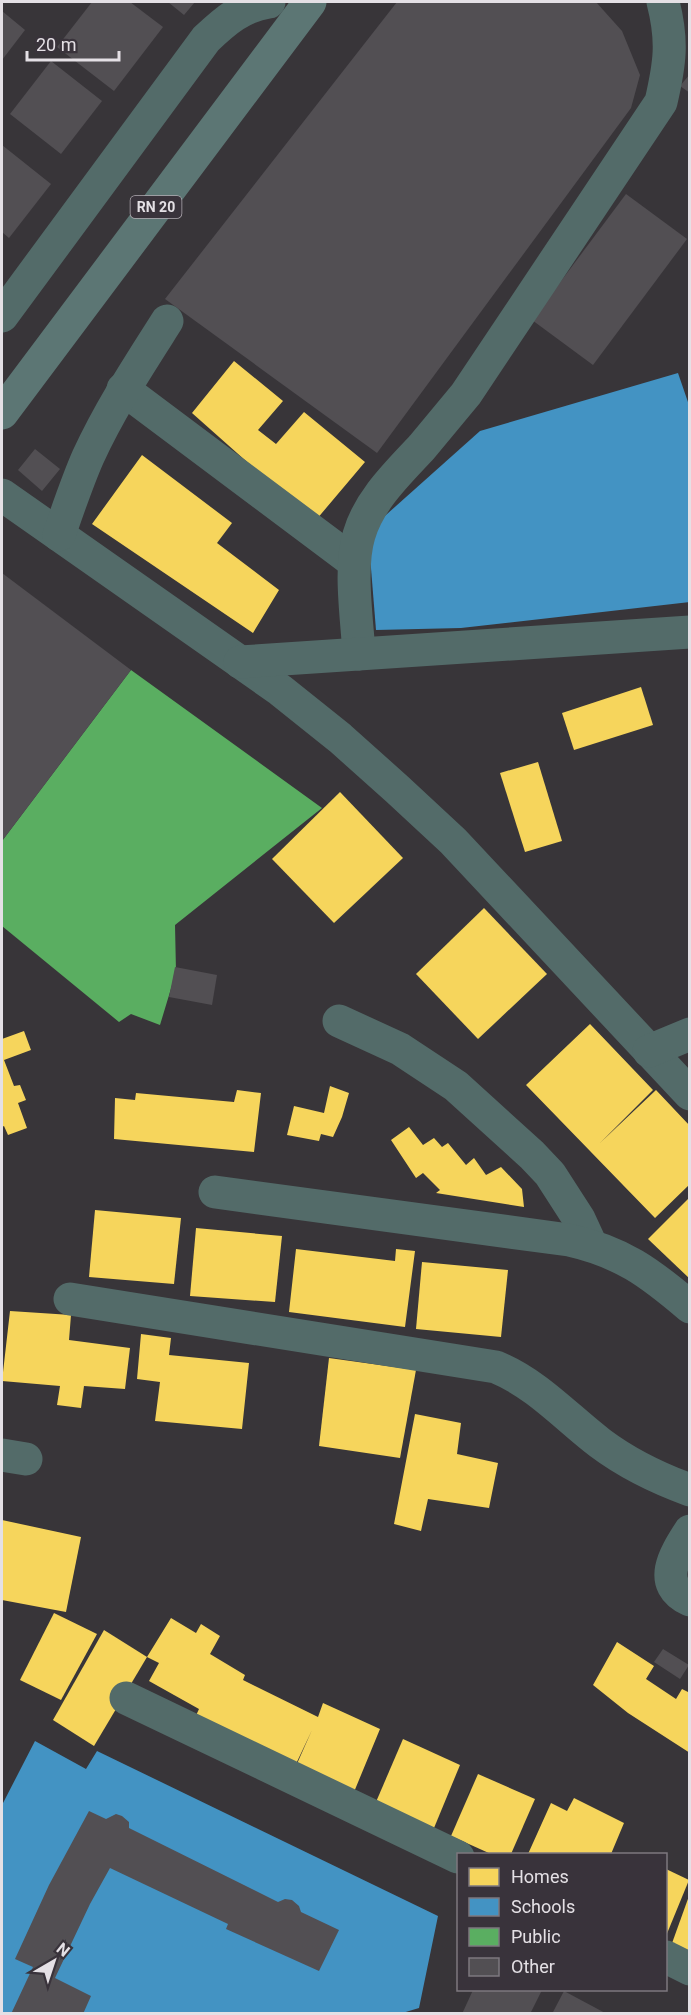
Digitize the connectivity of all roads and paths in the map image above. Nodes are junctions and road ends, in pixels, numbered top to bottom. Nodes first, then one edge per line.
1 (269, 2) edge
2 (310, 2) edge
3 (663, 2) edge
4 (2, 316) edge
5 (167, 321) dead end
6 (13, 373) edge
7 (123, 389) junction
8 (2, 413) edge
9 (2, 495) edge
10 (59, 535) junction
11 (354, 562) junction
12 (690, 632) edge
13 (359, 654) junction
14 (240, 662) junction
15 (339, 1021) dead end
16 (690, 1034) edge
17 (649, 1051) junction
18 (690, 1094) edge
19 (214, 1192) dead end
20 (591, 1245) junction
21 (70, 1299) dead end
22 (690, 1307) edge
23 (690, 1490) edge
24 (690, 1531) edge
25 (690, 1600) edge
26 (126, 1698) dead end
27 (457, 1856) edge
28 (667, 1958) edge
29 (690, 1969) edge

1 - 4 street
2 - 6 main road, RN 20
3 - 11 street
5 - 7 street
6 - 8 main road, RN 20
7 - 10 street
7 - 11 street
9 - 10 street
10 - 14 street
11 - 13 street
12 - 13 street
13 - 14 street
14 - 17 street
15 - 20 street
16 - 17 street
17 - 18 street
19 - 20 street
20 - 22 street
21 - 23 street
24 - 25 street
26 - 27 street
28 - 29 street

